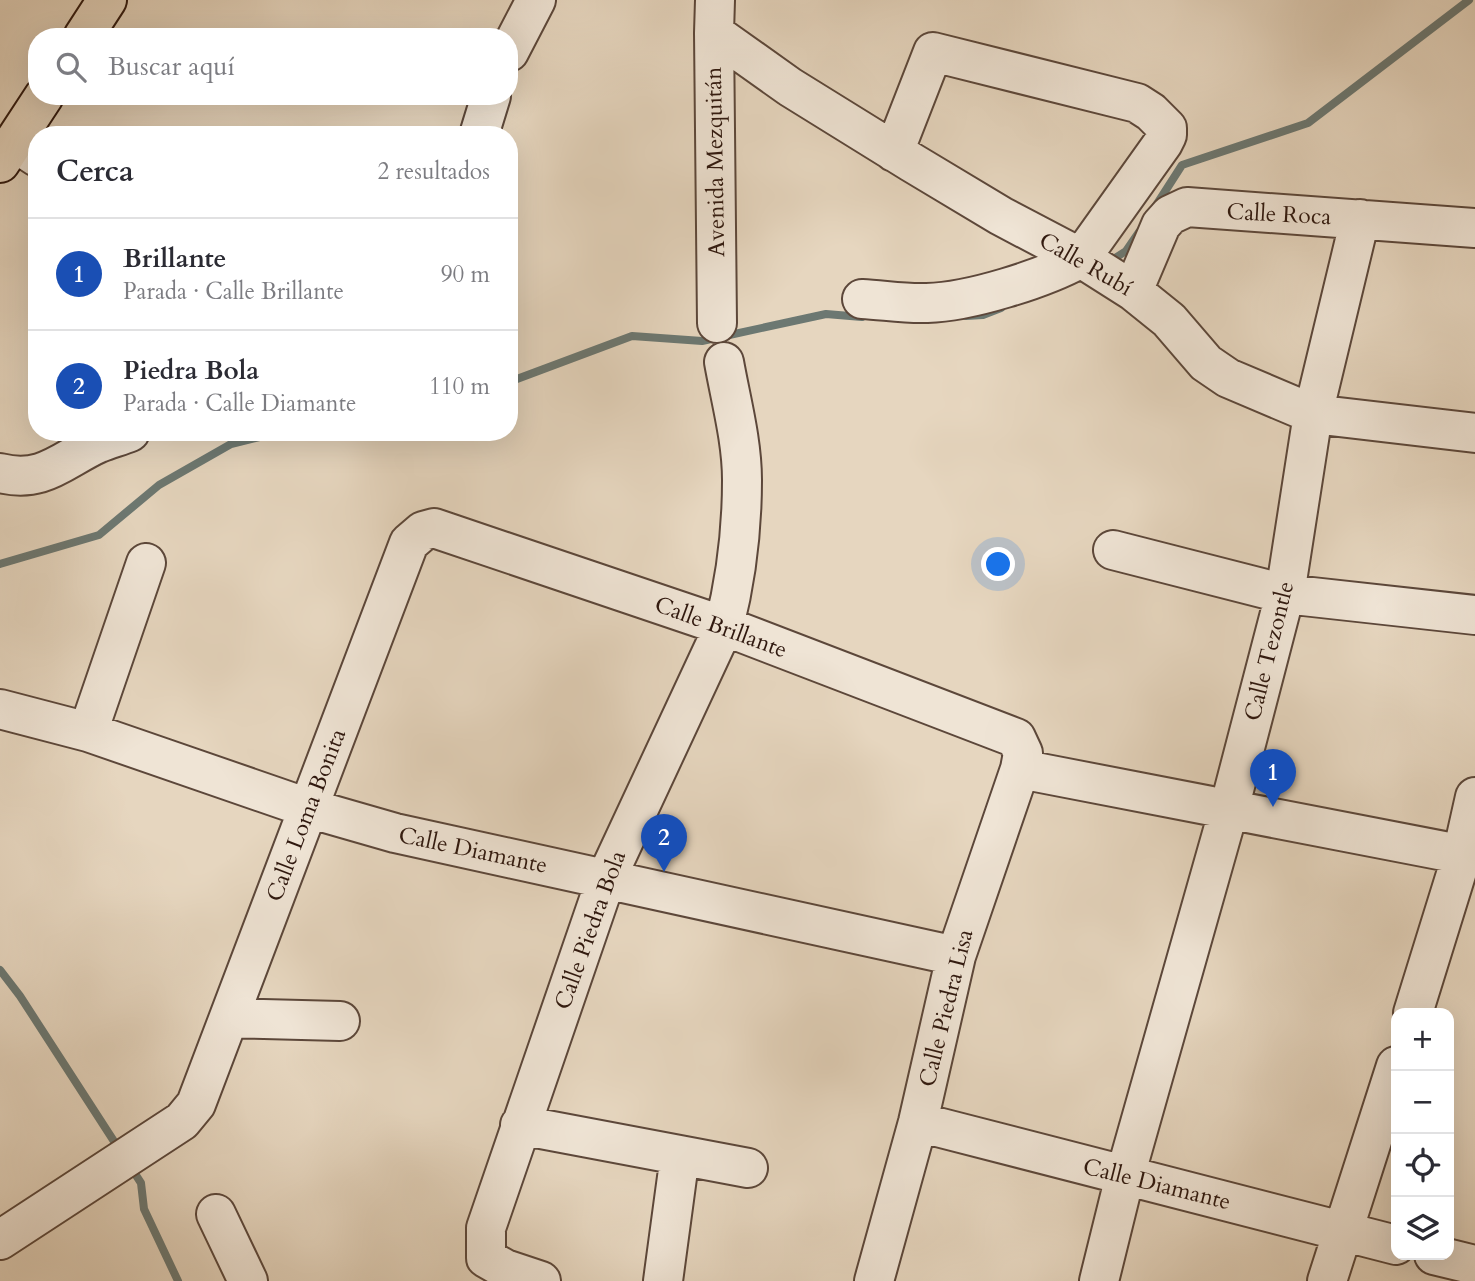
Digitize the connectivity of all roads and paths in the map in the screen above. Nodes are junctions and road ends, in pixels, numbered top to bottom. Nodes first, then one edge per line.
1 (107, 0) edge
2 (536, 0) edge
3 (715, 16) edge
4 (89, 28) edge
5 (518, 35) edge
6 (40, 105) edge
7 (488, 105) edge
8 (30, 126) edge
9 (482, 126) edge
10 (28, 130) edge
11 (894, 152) junction
12 (17, 154) edge
13 (1360, 219) junction
14 (1475, 229) edge
15 (1080, 258) junction
16 (1133, 291) junction
17 (862, 299) dead end
18 (717, 323) dead end
19 (724, 362) dead end
20 (1313, 414) junction
21 (1475, 433) edge
22 (106, 441) edge
23 (0, 473) edge
24 (423, 531) joint
25 (1113, 550) dead end
26 (146, 563) dead end
27 (1285, 594) junction
28 (1475, 615) edge
29 (724, 626) junction
30 (0, 709) edge
31 (88, 732) junction
32 (1018, 754) junction
33 (1475, 797) edge
34 (308, 808) junction
35 (1229, 809) junction
36 (1469, 856) edge
37 (606, 879) junction
38 (956, 956) junction
39 (1415, 1008) edge
40 (229, 1018) junction
41 (340, 1021) dead end
42 (1394, 1071) edge
43 (918, 1122) junction
44 (520, 1125) junction
45 (680, 1155) junction
46 (748, 1168) dead end
47 (1125, 1177) junction
48 (216, 1214) dead end
49 (1344, 1232) junction
50 (0, 1240) edge
51 (1391, 1244) edge
52 (1454, 1260) edge
53 (1475, 1265) edge
54 (248, 1281) edge
55 (541, 1281) edge
56 (663, 1281) edge
57 (874, 1281) edge
58 (1098, 1281) edge
59 (1327, 1281) edge

1 - 4 main road
2 - 5 street
3 - 11 street, Calle Rubí
3 - 18 street, Avenida Mezquitán
6 - 8 main road
7 - 9 street
10 - 12 main road
11 - 15 street, Calle Rubí
11 - 15 street
13 - 14 street, Calle Roca
13 - 16 street, Calle Roca
13 - 20 street, Calle Tezontle
15 - 16 street, Calle Rubí
15 - 17 street
16 - 20 street, Calle Rubí
19 - 29 street
20 - 21 street, Calle Rubí
20 - 27 street, Calle Tezontle
22 - 23 street
24 - 29 street, Calle Brillante
24 - 34 street, Calle Loma Bonita
25 - 27 street
26 - 31 street
27 - 28 street
27 - 35 street, Calle Tezontle
29 - 32 street, Calle Brillante
29 - 37 street, Calle Piedra Bola
30 - 31 street, Calle Diamante
31 - 34 street, Calle Diamante
32 - 35 street, Calle Brillante
32 - 38 street, Calle Piedra Lisa
33 - 36 street
34 - 37 street, Calle Diamante
34 - 40 street, Calle Loma Bonita
35 - 36 street, Calle Brillante
35 - 47 street, Calle Tezontle
36 - 39 street
37 - 38 street, Calle Diamante
37 - 44 street, Calle Piedra Bola
38 - 43 street, Calle Piedra Lisa
40 - 41 street
40 - 50 street, Calle Loma Bonita
42 - 49 street
43 - 47 street, Calle Diamante
43 - 57 street, Calle Piedra Lisa
44 - 45 street
44 - 55 street, Calle Piedra Bola
45 - 46 street
45 - 56 street
47 - 49 street, Calle Diamante
47 - 58 street, Calle Tezontle
48 - 54 street
49 - 51 street, Calle Diamante
49 - 59 street
52 - 53 street

